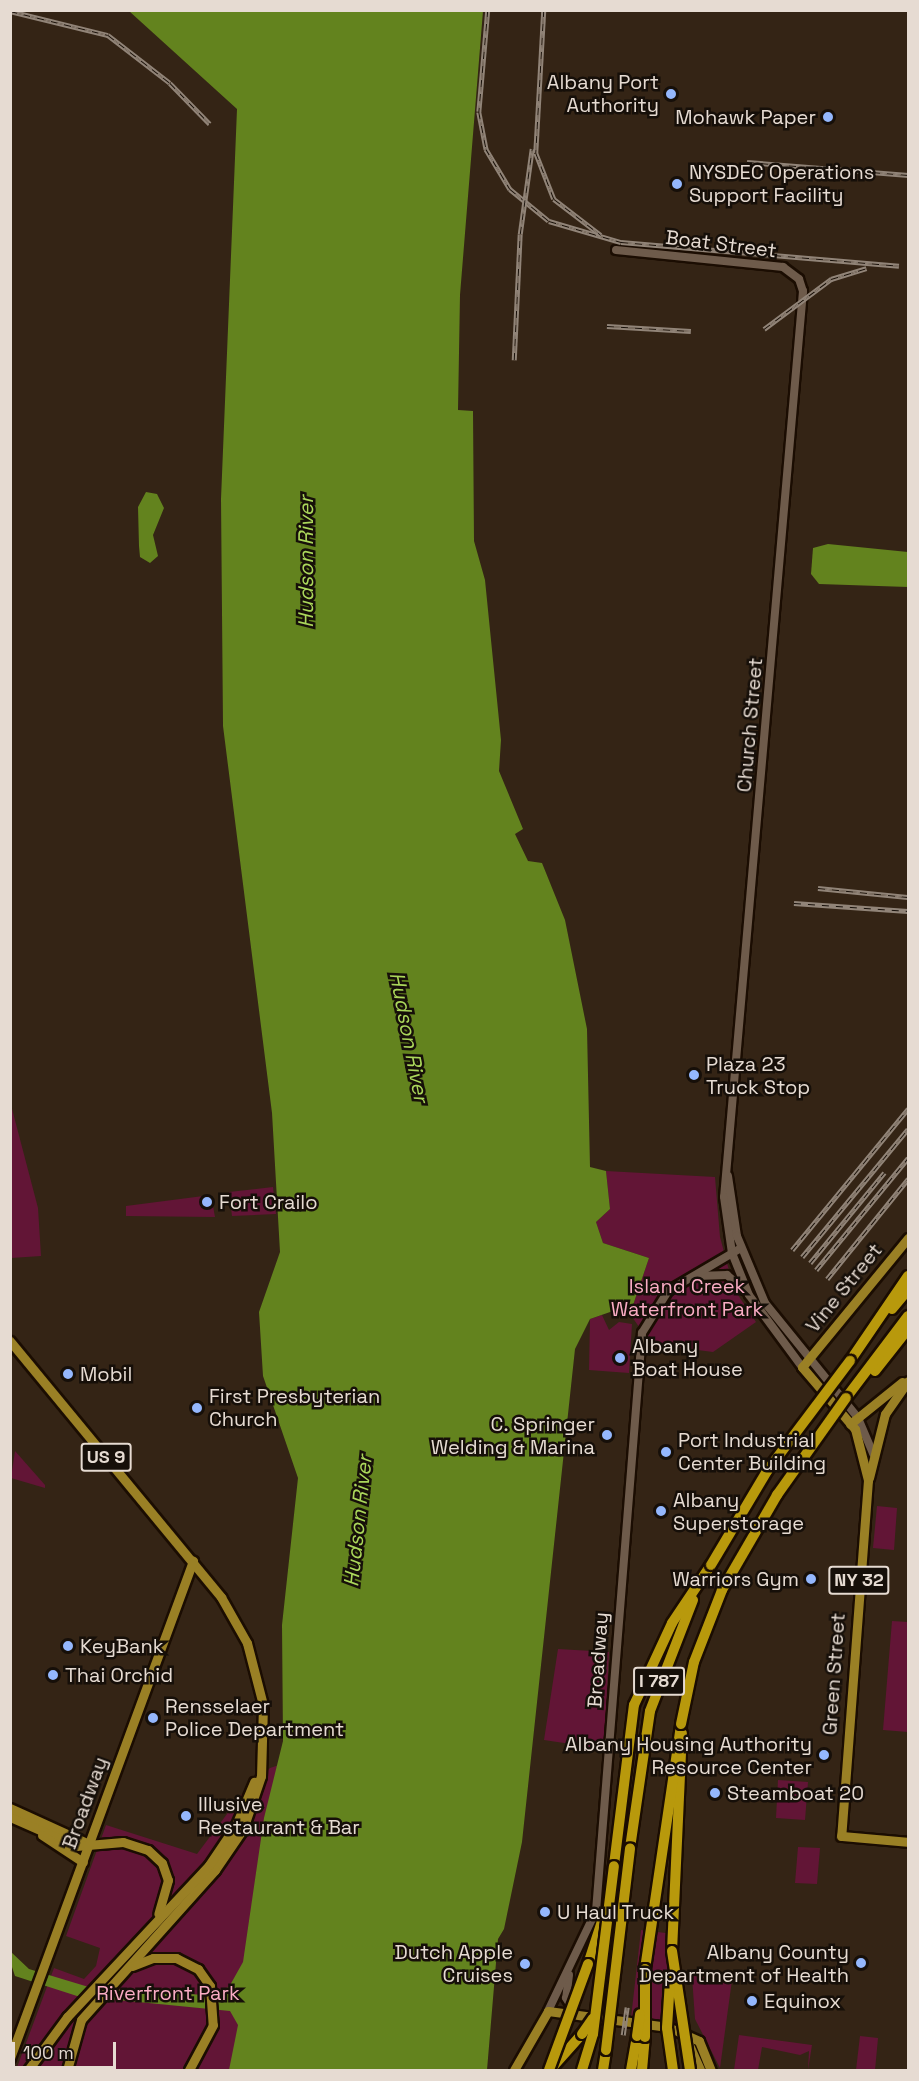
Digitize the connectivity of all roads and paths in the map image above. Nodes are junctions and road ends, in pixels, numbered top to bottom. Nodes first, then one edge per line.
1 (616, 250) dead end
2 (799, 279) joint
3 (728, 1175) junction
4 (909, 1238) edge
5 (741, 1248) junction
6 (732, 1253) junction
7 (909, 1276) edge
8 (686, 1278) junction
9 (909, 1290) edge
10 (749, 1294) junction
11 (909, 1316) edge
12 (909, 1329) edge
13 (10, 1341) edge
14 (850, 1361) junction
15 (805, 1363) junction
16 (909, 1375) edge
17 (909, 1380) edge
18 (846, 1398) junction
19 (854, 1421) junction
20 (873, 1454) junction
21 (868, 1480) junction
22 (193, 1561) junction
23 (711, 1565) junction
24 (681, 1724) junction
25 (262, 1753) junction
26 (10, 1808) edge
27 (10, 1817) edge
28 (38, 1831) junction
29 (909, 1842) edge
30 (89, 1844) junction
31 (630, 1848) junction
32 (83, 1862) junction
33 (614, 1866) junction
34 (141, 1936) junction
35 (672, 1951) junction
36 (129, 1967) junction
37 (570, 1967) junction
38 (548, 2011) junction
39 (583, 2016) junction
40 (684, 2033) junction
41 (641, 2036) junction
42 (10, 2058) edge
43 (28, 2070) edge
44 (67, 2070) edge
45 (189, 2070) edge
46 (514, 2070) edge
47 (550, 2070) edge
48 (582, 2070) edge
49 (603, 2070) edge
50 (631, 2070) edge
51 (642, 2070) edge
52 (673, 2070) edge
53 (690, 2070) edge
54 (700, 2070) edge
55 (711, 2070) edge

1 - 2 street, Boat Street
2 - 3 street, Church Street
3 - 5 street, Church Street
3 - 6 street, Church Street
4 - 15 main road, Vine Street
5 - 6 street, Broadway
5 - 15 street, Church Street
6 - 8 street, Broadway
6 - 10 street, Church Street
7 - 14 highway
8 - 10 street
8 - 37 street, Broadway
9 - 14 highway, I 787
10 - 15 street, Church Street
11 - 18 highway, I 787
12 - 18 highway
13 - 22 main road, US 9
14 - 23 highway, I 787, bridge
15 - 19 main road, NY 32
16 - 19 main road
17 - 20 main road, Green Street
18 - 24 highway, I 787, bridge
19 - 20 street
19 - 21 main road, Green Street / NY 32
20 - 21 main road, Green Street
21 - 29 main road, Green Street / NY 32
22 - 25 main road, US 9
22 - 30 main road, Broadway
23 - 31 highway, I 787
23 - 33 highway
24 - 35 highway
24 - 41 highway, I 787, bridge
25 - 34 main road, US 9
25 - 36 main road, US 9
26 - 30 main road
27 - 28 main road
28 - 30 main road
28 - 32 main road
30 - 32 main road, Broadway
30 - 34 main road
31 - 47 highway, bridge
31 - 49 highway, I 787, bridge
32 - 42 main road, Broadway
33 - 47 highway, bridge
33 - 48 highway, bridge
34 - 43 main road, US 9
35 - 52 highway, bridge
35 - 53 highway, bridge
36 - 44 main road, US 9
36 - 45 main road
37 - 38 street, Broadway
37 - 39 street
38 - 39 main road
38 - 46 main road
39 - 40 main road
40 - 54 main road
40 - 55 main road
41 - 50 highway
41 - 51 highway

